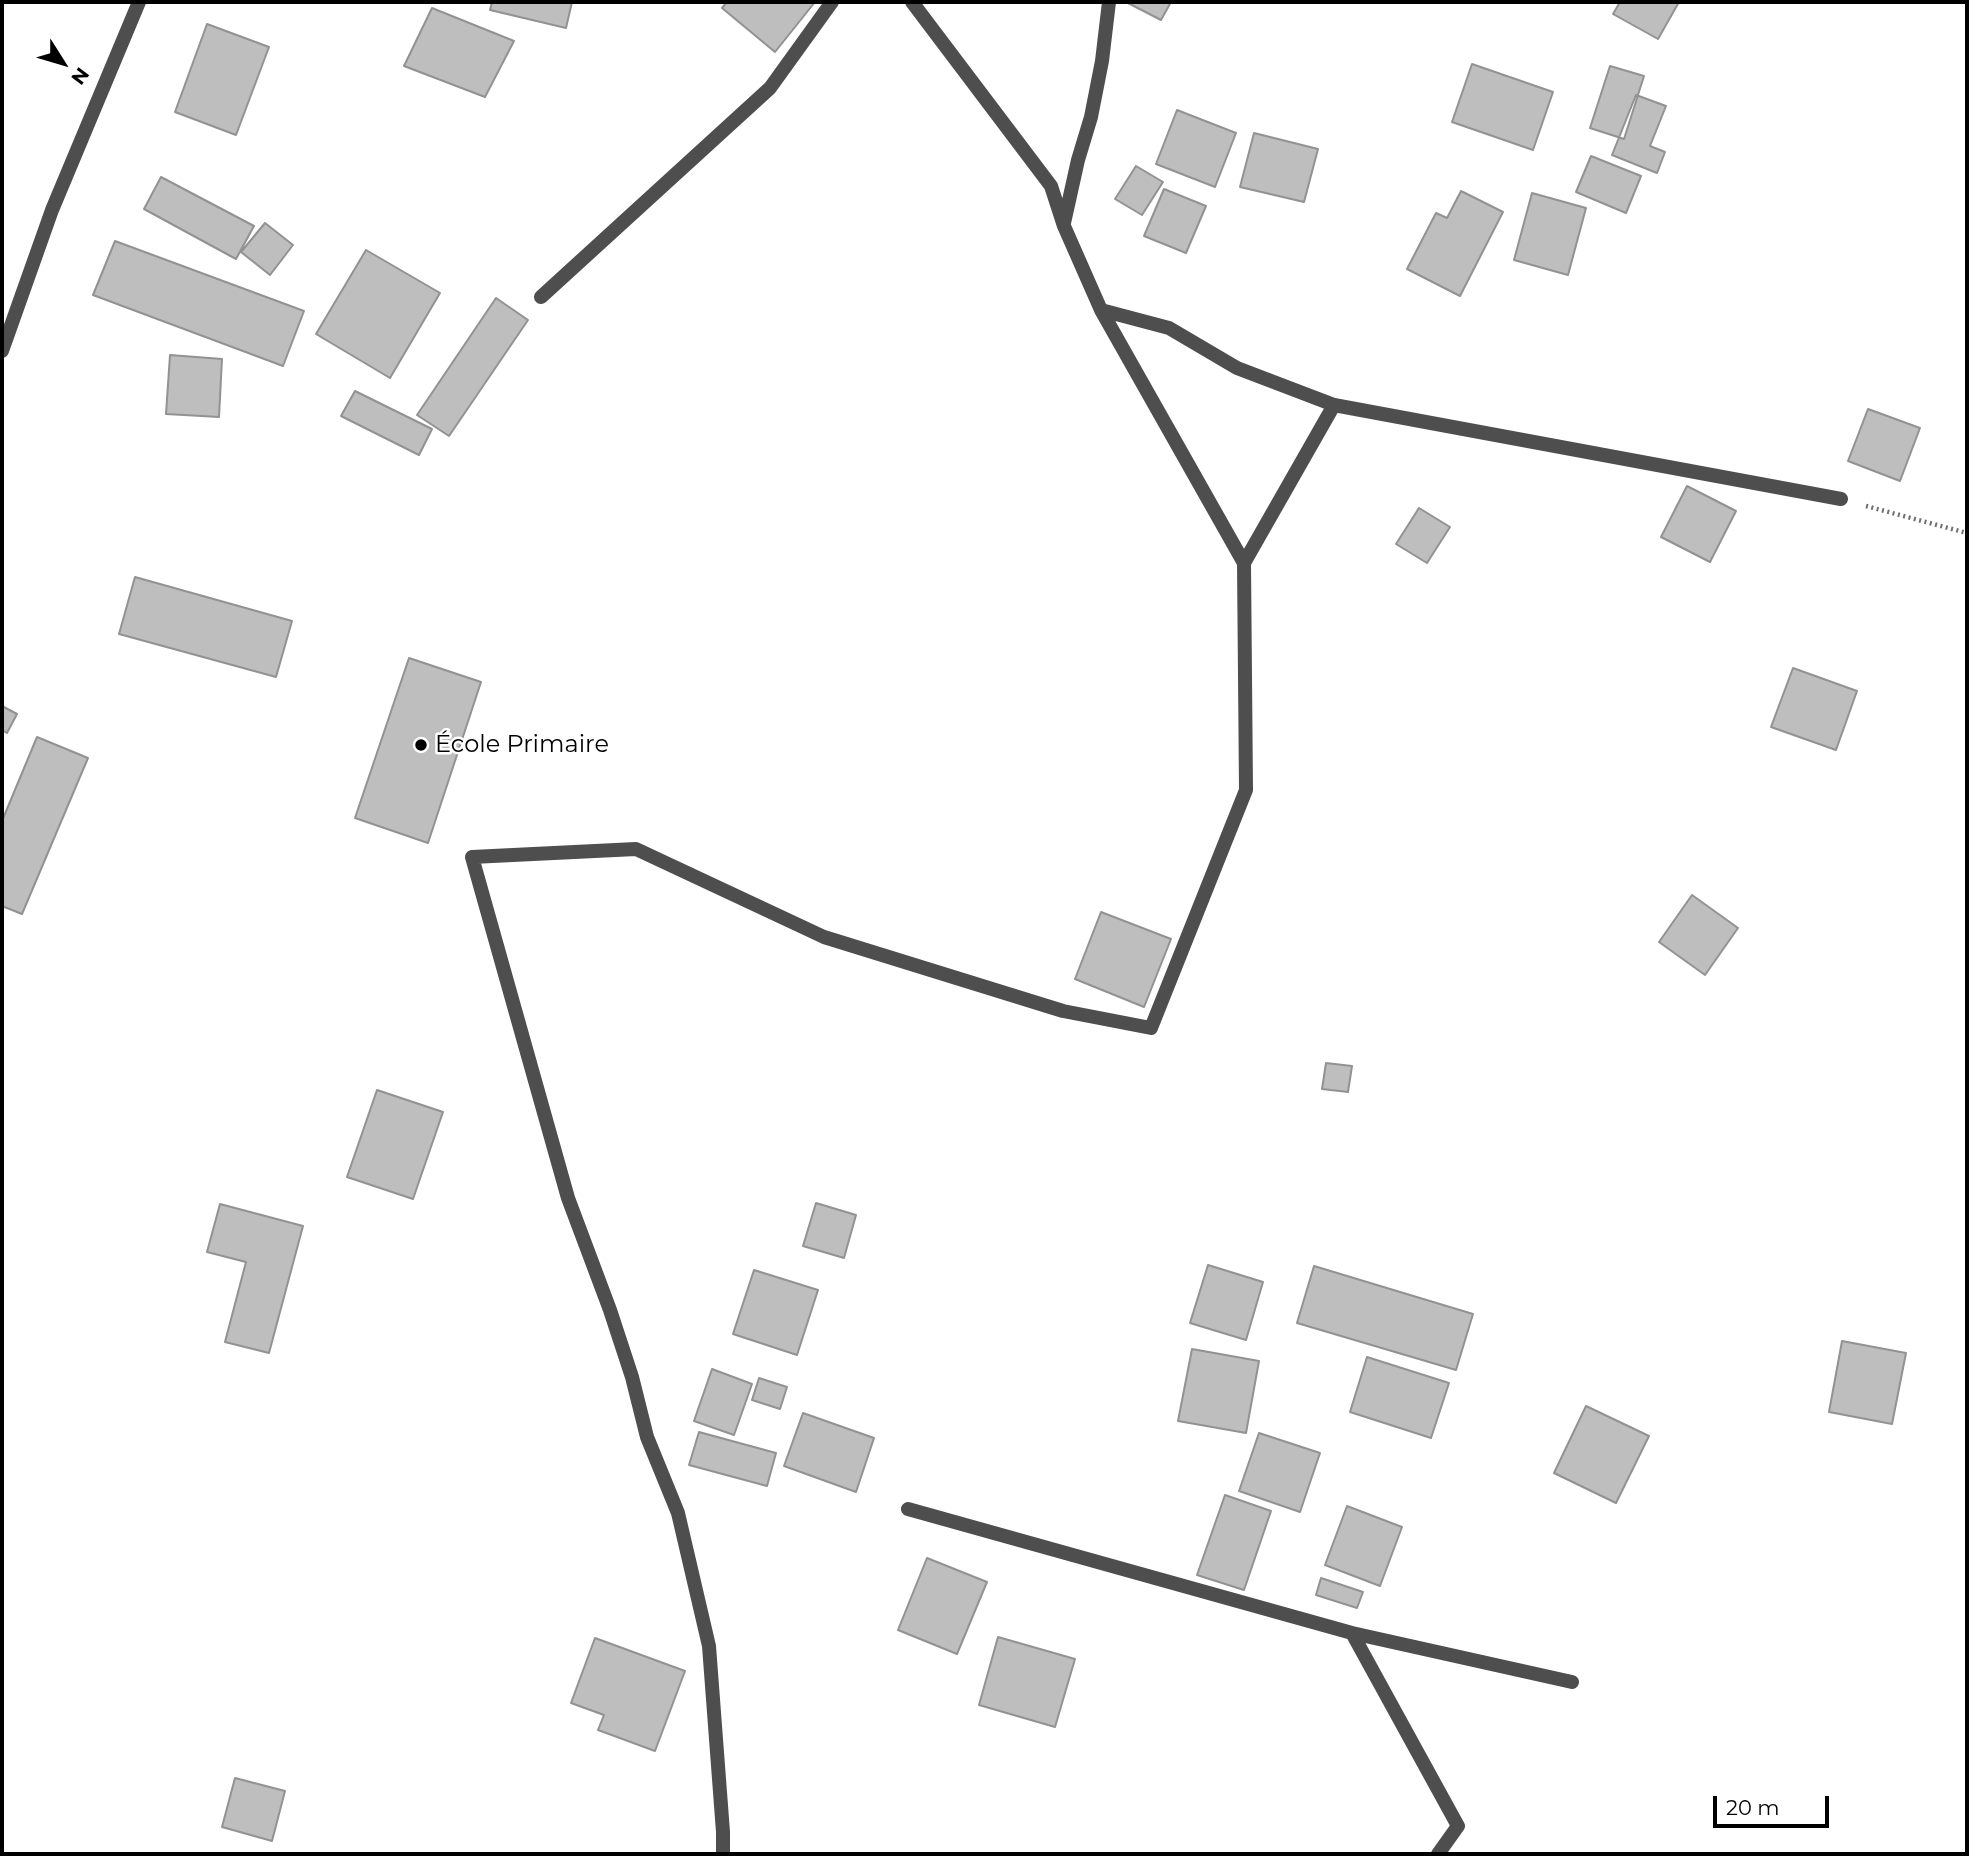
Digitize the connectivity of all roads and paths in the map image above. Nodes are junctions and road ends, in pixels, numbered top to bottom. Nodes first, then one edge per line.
1 (139, 2) edge
2 (832, 2) edge
3 (912, 2) edge
4 (1109, 2) edge
5 (1064, 226) junction
6 (541, 297) dead end
7 (1101, 310) junction
8 (2, 351) edge
9 (1334, 405) junction
10 (1841, 499) joint
11 (1967, 533) edge
12 (1244, 564) junction
13 (908, 1508) dead end
14 (1352, 1633) junction
15 (1572, 1682) dead end
16 (723, 1854) edge
17 (1438, 1854) edge

1 - 8 street
2 - 6 street
3 - 5 street
4 - 5 street
5 - 7 street
7 - 9 street
7 - 12 street
9 - 10 street
9 - 12 street
10 - 11 path
12 - 16 street
13 - 14 street
14 - 15 street
14 - 17 street

